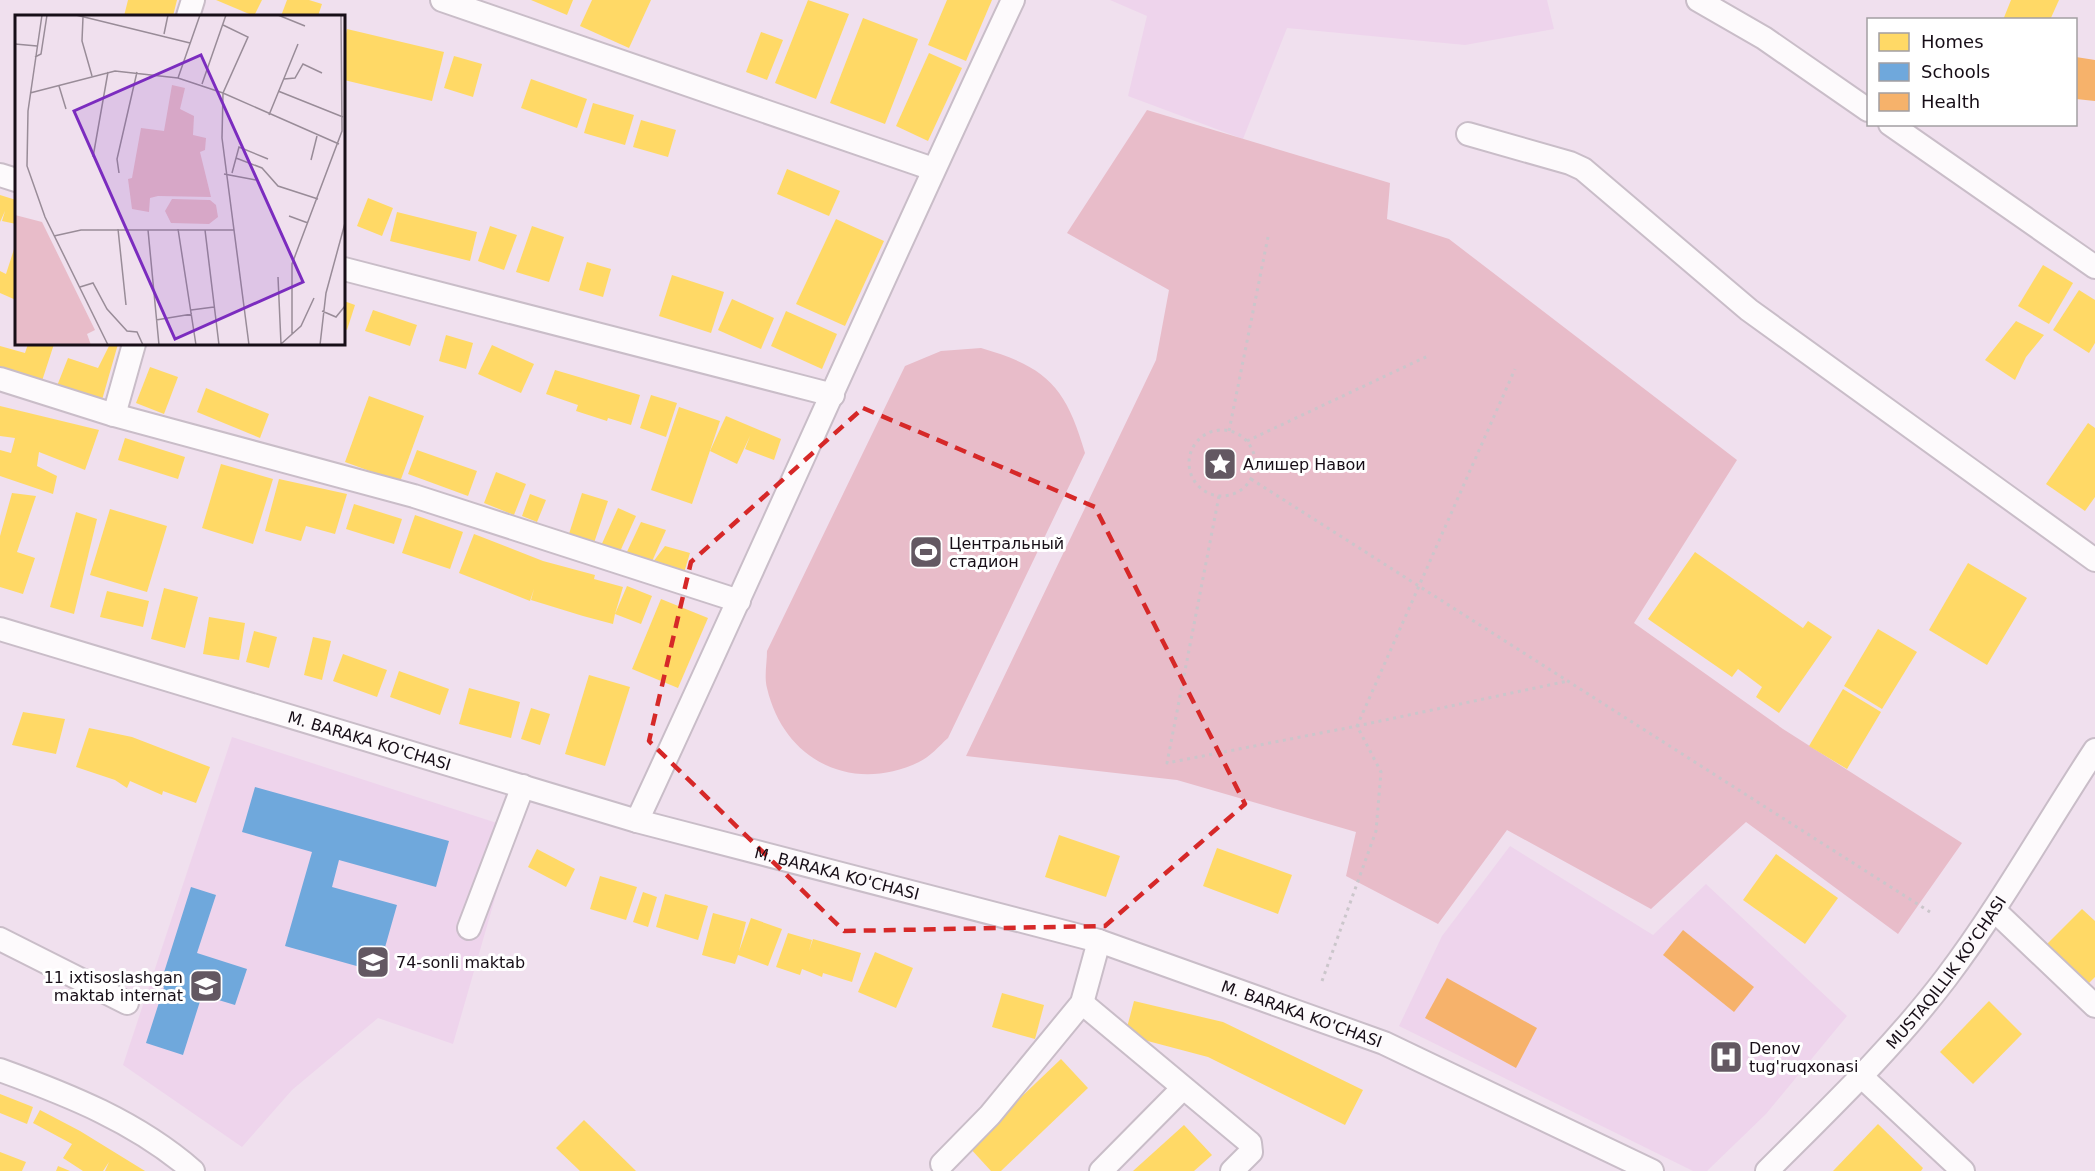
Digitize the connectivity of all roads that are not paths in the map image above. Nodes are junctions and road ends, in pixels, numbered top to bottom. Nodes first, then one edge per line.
1 (193, 0) edge
2 (442, 0) edge
3 (1013, 0) edge
4 (1698, 0) edge
5 (188, 15) edge
6 (1867, 109) edge
7 (1893, 126) edge
8 (1468, 135) dead end
9 (933, 169) junction
10 (0, 175) edge
11 (15, 180) edge
12 (2095, 267) edge
13 (345, 269) edge
14 (134, 345) edge
15 (0, 379) edge
16 (833, 396) junction
17 (114, 415) junction
18 (2095, 560) edge
19 (739, 601) junction
20 (0, 629) edge
21 (2095, 750) edge
22 (523, 786) junction
23 (637, 821) junction
24 (1994, 910) junction
25 (469, 928) dead end
26 (0, 939) edge
27 (1099, 941) junction
28 (127, 1003) dead end
29 (1082, 1003) junction
30 (2095, 1006) edge
31 (0, 1070) edge
32 (1862, 1077) junction
33 (1182, 1088) junction
34 (942, 1164) dead end
35 (193, 1171) edge
36 (1101, 1171) edge
37 (1232, 1171) edge
38 (1652, 1171) edge
39 (1767, 1171) edge
40 (1963, 1171) edge

1 - 5 street
2 - 9 street
3 - 9 street
4 - 6 street
7 - 12 street
8 - 18 street
9 - 16 street
10 - 11 street
13 - 16 street
14 - 17 street
15 - 17 street
16 - 19 street
17 - 19 street
19 - 23 street
20 - 22 street, M. BARAKA KO'CHASI
21 - 24 street, MUSTAQILLIK KO‘CHASI
22 - 23 street, M. BARAKA KO'CHASI
22 - 25 street
23 - 27 street, M. BARAKA KO'CHASI
24 - 30 street
24 - 32 street, MUSTAQILLIK KO‘CHASI
26 - 28 street
27 - 29 street
27 - 38 street, M. BARAKA KO'CHASI
29 - 33 street
29 - 34 street
31 - 35 street
32 - 39 street, MUSTAQILLIK KO‘CHASI
32 - 40 street
33 - 36 street
33 - 37 street

